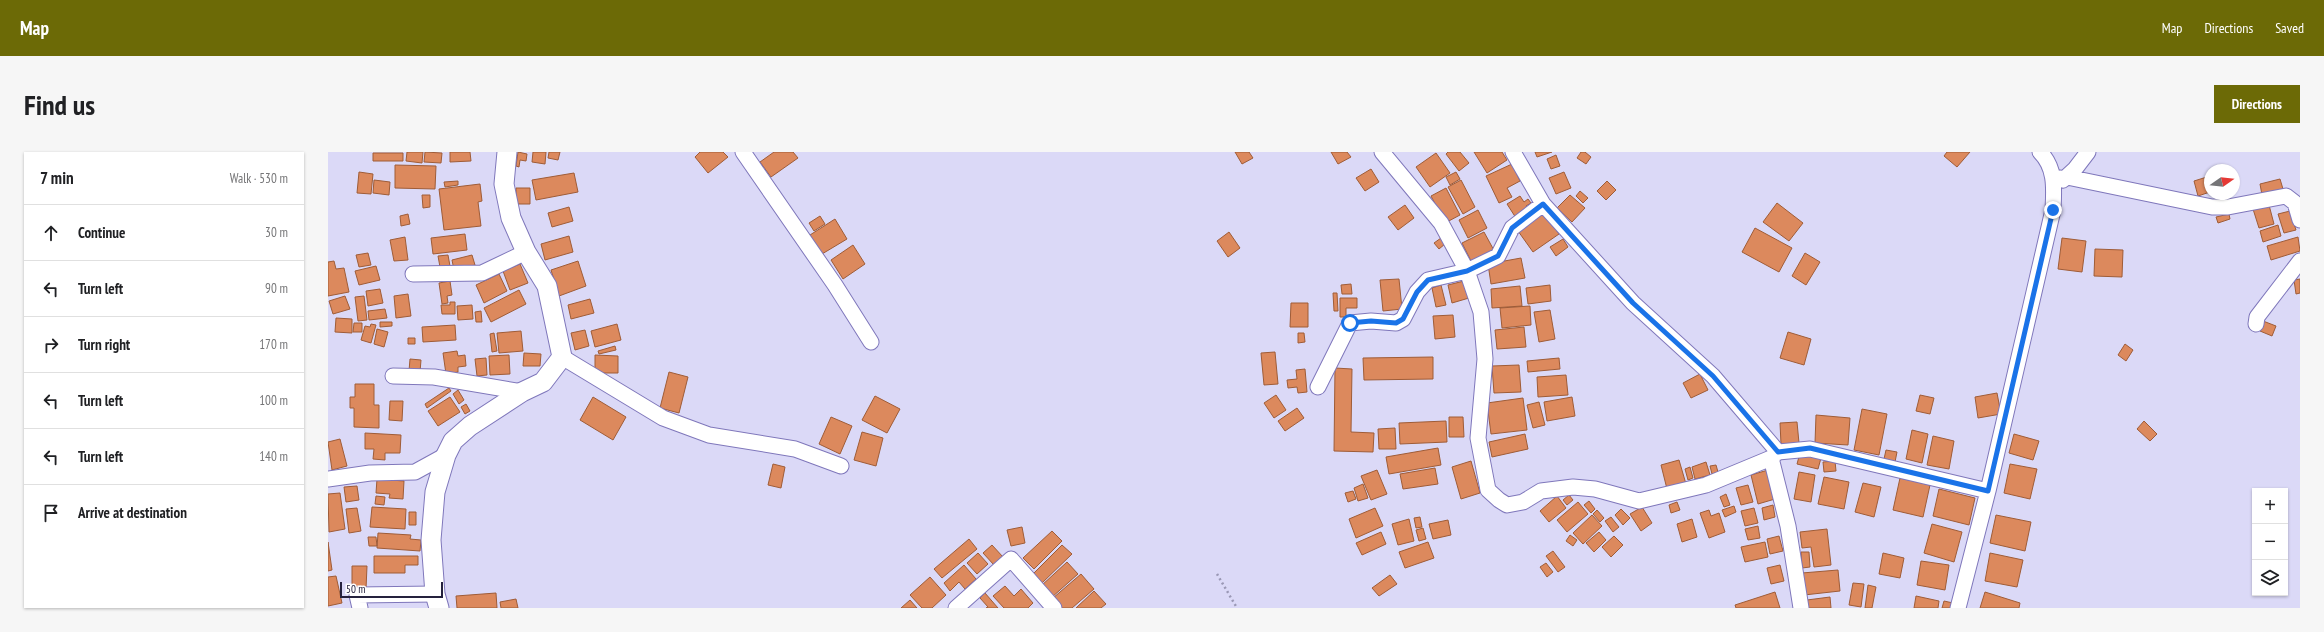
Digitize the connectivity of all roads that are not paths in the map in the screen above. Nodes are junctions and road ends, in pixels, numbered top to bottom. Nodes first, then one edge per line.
1 (507, 152) edge
2 (743, 152) edge
3 (1382, 152) edge
4 (1513, 152) edge
5 (2040, 152) edge
6 (2088, 152) edge
7 (2052, 173) junction
8 (2067, 177) junction
9 (1543, 204) junction
10 (2300, 220) edge
11 (526, 252) junction
12 (2300, 261) edge
13 (1467, 271) junction
14 (413, 274) dead end
15 (2256, 324) dead end
16 (871, 342) dead end
17 (562, 357) junction
18 (393, 376) dead end
19 (1318, 387) dead end
20 (522, 392) junction
21 (446, 455) junction
22 (1774, 455) junction
23 (842, 466) dead end
24 (328, 479) edge
25 (1988, 491) junction
26 (437, 601) edge
27 (360, 608) edge
28 (956, 608) edge
29 (1054, 608) edge
30 (1801, 608) edge
31 (1958, 608) edge

1 - 11 street
2 - 16 street
3 - 13 street
4 - 9 street
5 - 7 street
6 - 8 street
7 - 8 street
7 - 25 street
8 - 10 street
9 - 13 street
9 - 22 street
11 - 14 street
11 - 17 street
12 - 15 street
13 - 19 street
13 - 22 street
17 - 20 street
17 - 23 street
18 - 20 street
20 - 21 street
21 - 24 street
21 - 26 street
22 - 25 street
22 - 30 street
25 - 31 street
26 - 27 street
28 - 29 street

